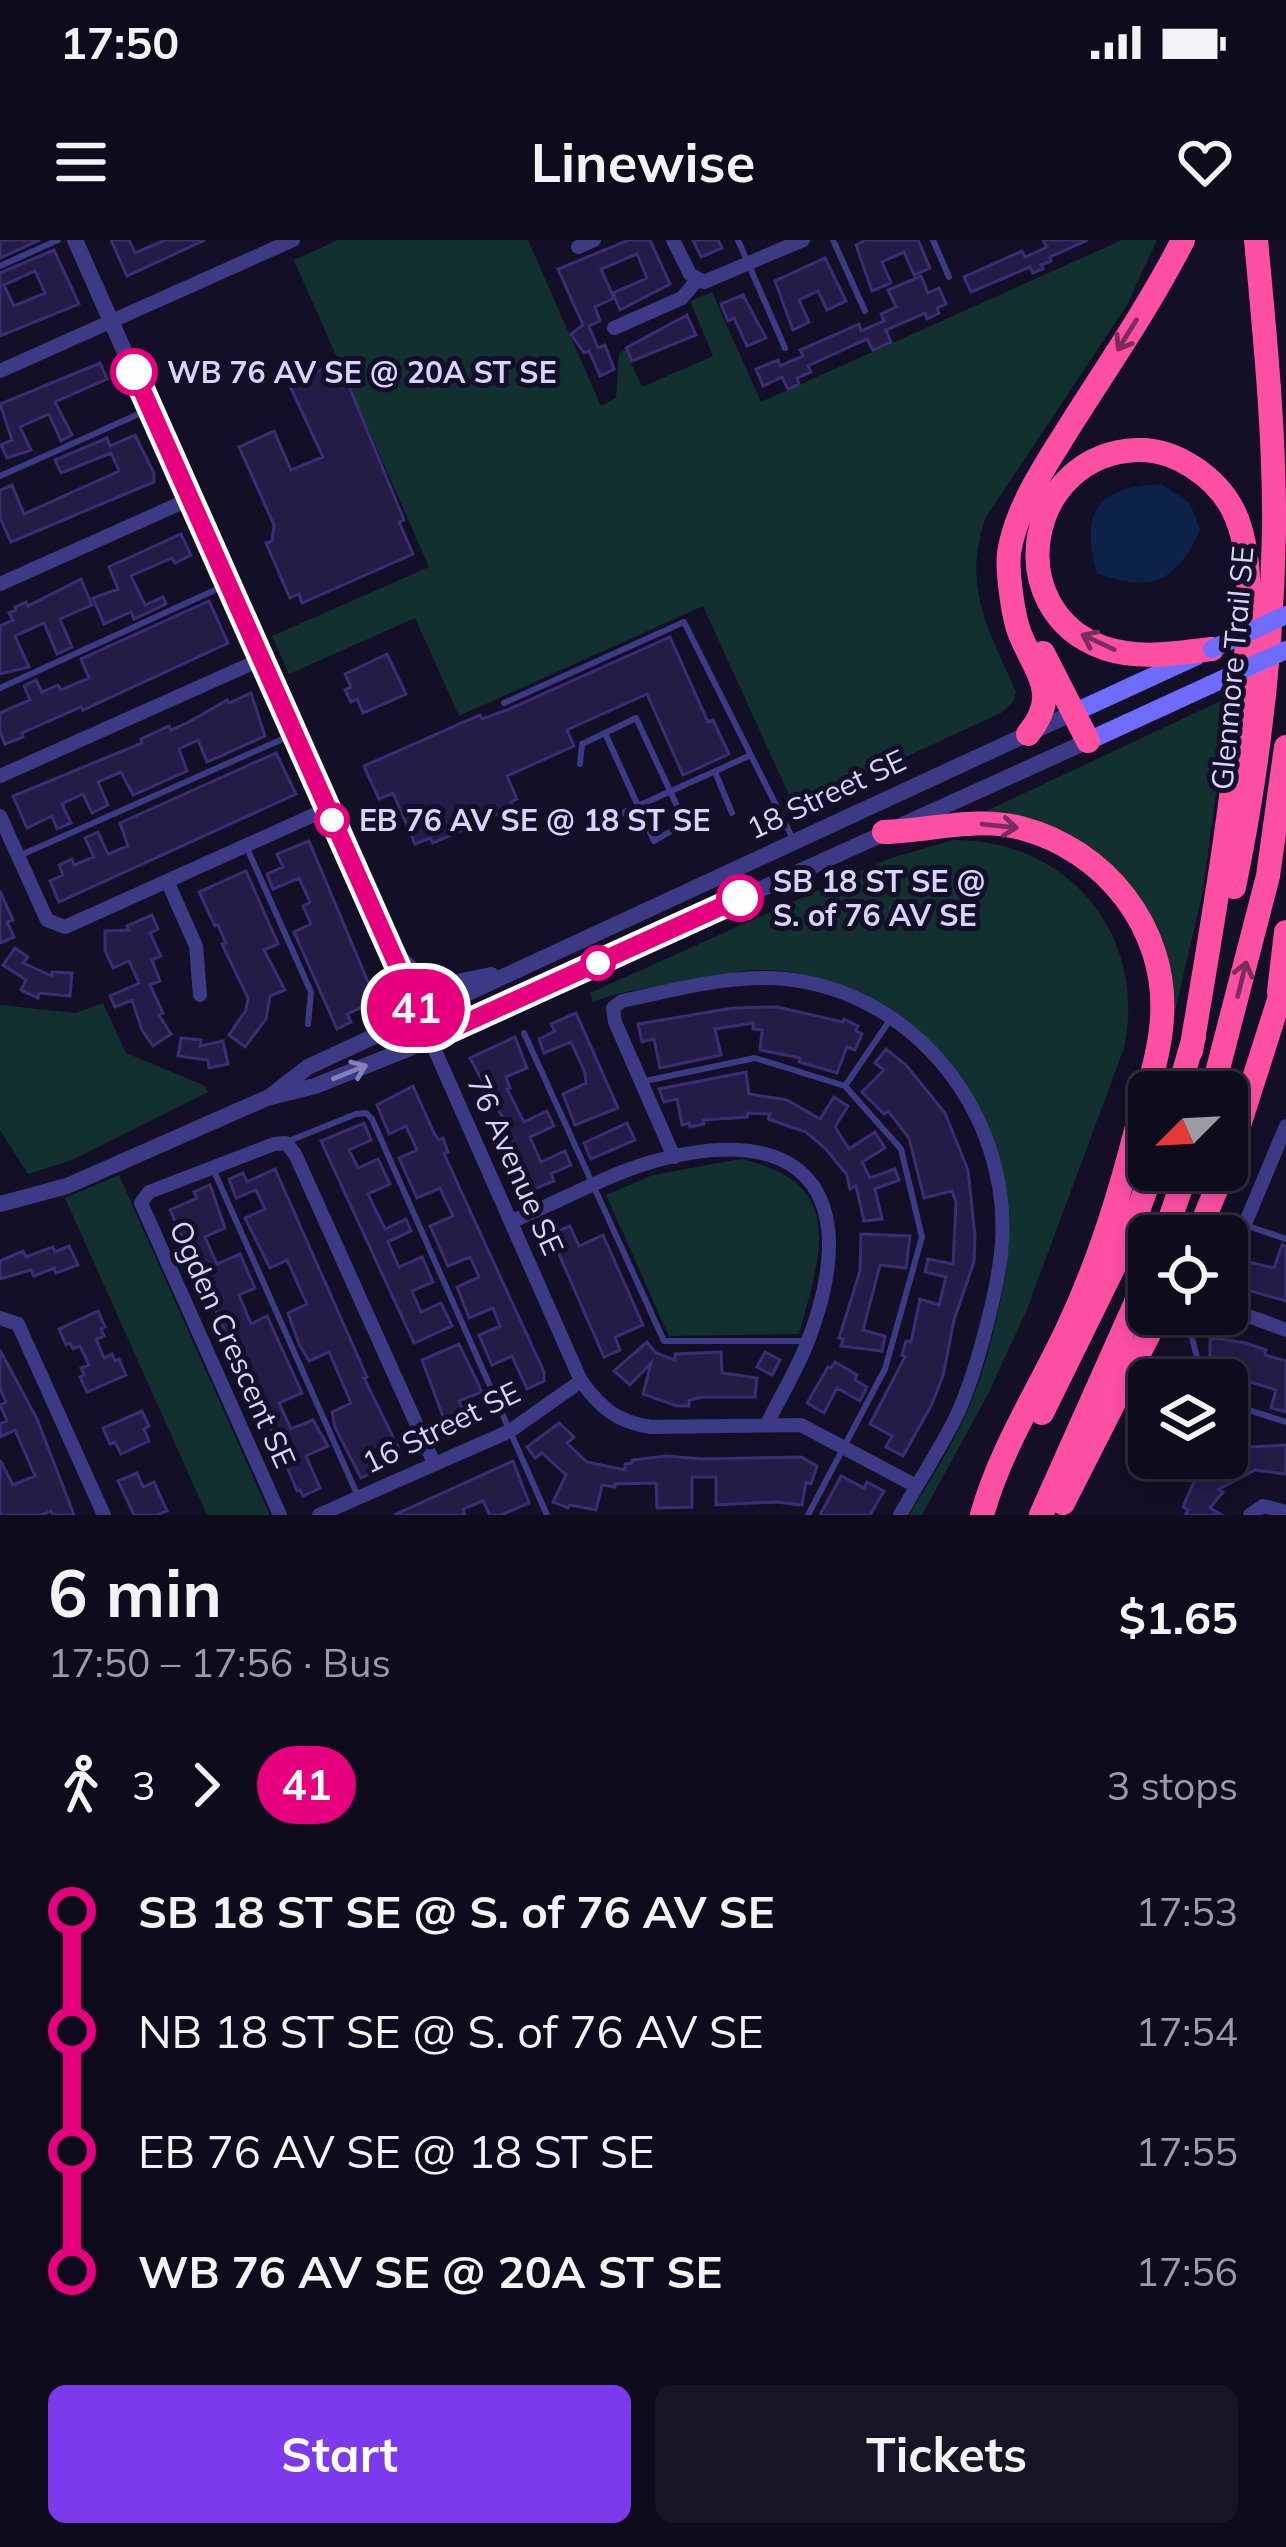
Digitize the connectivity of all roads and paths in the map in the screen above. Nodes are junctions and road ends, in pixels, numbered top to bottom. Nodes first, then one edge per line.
1 (58, 240) edge
2 (75, 240) edge
3 (293, 240) edge
4 (594, 240) edge
5 (673, 240) edge
6 (738, 240) edge
7 (802, 240) edge
8 (833, 240) edge
9 (933, 240) edge
10 (1183, 240) edge
11 (1256, 240) edge
12 (578, 247) dead end
13 (748, 264) junction
14 (0, 266) edge
15 (949, 277) dead end
16 (697, 280) junction
17 (865, 311) dead end
18 (111, 321) junction
19 (614, 328) dead end
20 (784, 348) dead end
21 (0, 370) edge
22 (150, 409) junction
23 (0, 476) edge
24 (190, 499) junction
25 (0, 584) edge
26 (228, 584) junction
27 (1014, 598) junction
28 (1286, 615) edge
29 (1212, 649) junction
30 (1286, 650) edge
31 (262, 659) junction
32 (0, 688) edge
33 (504, 703) dead end
34 (1073, 713) junction
35 (604, 733) junction
36 (294, 734) junction
37 (1028, 734) junction
38 (1088, 741) junction
39 (1286, 747) edge
40 (751, 755) junction
41 (580, 764) dead end
42 (714, 771) junction
43 (0, 776) edge
44 (670, 790) junction
45 (636, 806) junction
46 (327, 809) junction
47 (732, 813) dead end
48 (0, 816) edge
49 (609, 819) dead end
50 (884, 832) junction
51 (794, 841) junction
52 (247, 846) junction
53 (18, 857) junction
54 (168, 883) junction
55 (1286, 932) edge
56 (388, 946) junction
57 (523, 968) junction
58 (1282, 989) edge
59 (200, 995) dead end
60 (419, 1016) junction
61 (892, 1017) junction
62 (308, 1024) dead end
63 (524, 1033) dead end
64 (430, 1039) junction
65 (1191, 1051) junction
66 (1185, 1071) edge
67 (1217, 1071) edge
68 (641, 1082) junction
69 (845, 1086) junction
70 (1248, 1096) edge
71 (267, 1098) junction
72 (1286, 1126) edge
73 (286, 1143) junction
74 (674, 1157) junction
75 (212, 1168) junction
76 (592, 1187) junction
77 (1145, 1191) edge
78 (0, 1204) edge
79 (1248, 1216) edge
80 (512, 1221) junction
81 (1248, 1226) edge
82 (1286, 1238) edge
83 (1248, 1316) edge
84 (0, 1318) edge
85 (1128, 1320) edge
86 (1286, 1330) edge
87 (1148, 1335) edge
88 (808, 1341) junction
89 (581, 1381) junction
90 (1248, 1410) edge
91 (1286, 1422) edge
92 (767, 1424) junction
93 (510, 1431) junction
94 (845, 1448) junction
95 (434, 1463) junction
96 (916, 1486) junction
97 (358, 1497) junction
98 (1286, 1512) edge
99 (104, 1515) edge
100 (280, 1515) edge
101 (319, 1515) edge
102 (547, 1515) edge
103 (808, 1515) edge
104 (900, 1515) edge
105 (983, 1515) edge
106 (1041, 1515) edge
107 (1055, 1515) edge
108 (1250, 1515) edge

1 - 14 lane
2 - 18 street, 76 Avenue SE
3 - 18 street
4 - 12 street
5 - 16 street
6 - 13 lane
7 - 13 street
8 - 17 lane
9 - 15 lane
10 -> 27 highway
11 - 65 highway, Glenmore Trail SE
13 - 16 street
13 - 20 lane
16 - 19 street
18 - 21 street
18 - 22 street, 76 Avenue SE
22 - 23 lane
22 - 24 street, 76 Avenue SE
24 - 25 street
24 - 26 street, 76 Avenue SE
26 - 31 street, 76 Avenue SE
26 - 32 lane
27 - 34 highway
27 - 37 highway
28 - 29 main road, 18 Street SE, bridge
29 - 34 main road, 18 Street SE
29 -> 65 highway
30 - 38 main road, 18 Street SE, bridge
31 - 36 street, 76 Avenue SE
31 - 43 street
33 - 40 lane
34 - 37 street, 18 Street SE
34 - 38 highway
35 - 41 lane
35 - 44 lane
35 - 45 lane
36 - 46 street, 76 Avenue SE
36 - 53 lane
37 - 51 street, 18 Street SE
38 - 50 street, 18 Street SE
67 -> 39 highway, Glenmore Trail SE
40 - 42 lane
40 - 51 lane
42 - 44 lane
42 - 47 lane
44 - 45 lane
44 - 45 lane
45 - 49 lane
46 - 52 street
46 - 56 street, 76 Avenue SE
48 - 53 street
50 - 64 street, 18 Street SE
50 -> 105 highway
51 - 57 street, 18 Street SE
52 - 54 street
52 - 62 lane
53 - 54 street
54 - 59 street
55 - 58 highway
56 - 57 street
56 - 60 street, 76 Avenue SE
57 - 60 street, 18 Street SE
58 - 70 highway
60 - 64 street, 76 Avenue SE
60 - 71 street, 18 Street SE
61 - 68 street
61 - 69 lane
61 - 96 street
63 - 76 lane
71 -> 64 street, 18 Street SE
64 - 80 street, 76 Avenue SE
65 - 66 highway, Glenmore Trail SE
68 - 69 lane
68 - 74 street
69 - 94 lane
71 - 78 street, 18 Street SE
72 - 79 street
73 - 75 street, Ogden Crescent SE
73 - 93 lane
73 - 95 street
74 - 76 street
74 - 88 street
75 - 97 lane
75 - 100 street, Ogden Crescent SE
76 - 80 street
76 - 88 lane
77 - 105 highway
80 - 89 street, 76 Avenue SE
81 - 82 lane
83 - 86 street
84 - 99 street
85 - 106 highway
87 - 107 highway
88 - 92 street
89 - 92 street, 76 Avenue SE
89 - 93 street, 16 Street SE
90 - 91 lane
92 - 94 street, 76 Avenue SE
93 - 95 street, 16 Street SE
93 - 102 lane
94 - 96 street, 76 Avenue SE
94 - 103 lane
95 - 97 street, 16 Street SE
96 - 104 street
97 - 101 street, 16 Street SE
98 - 108 street

